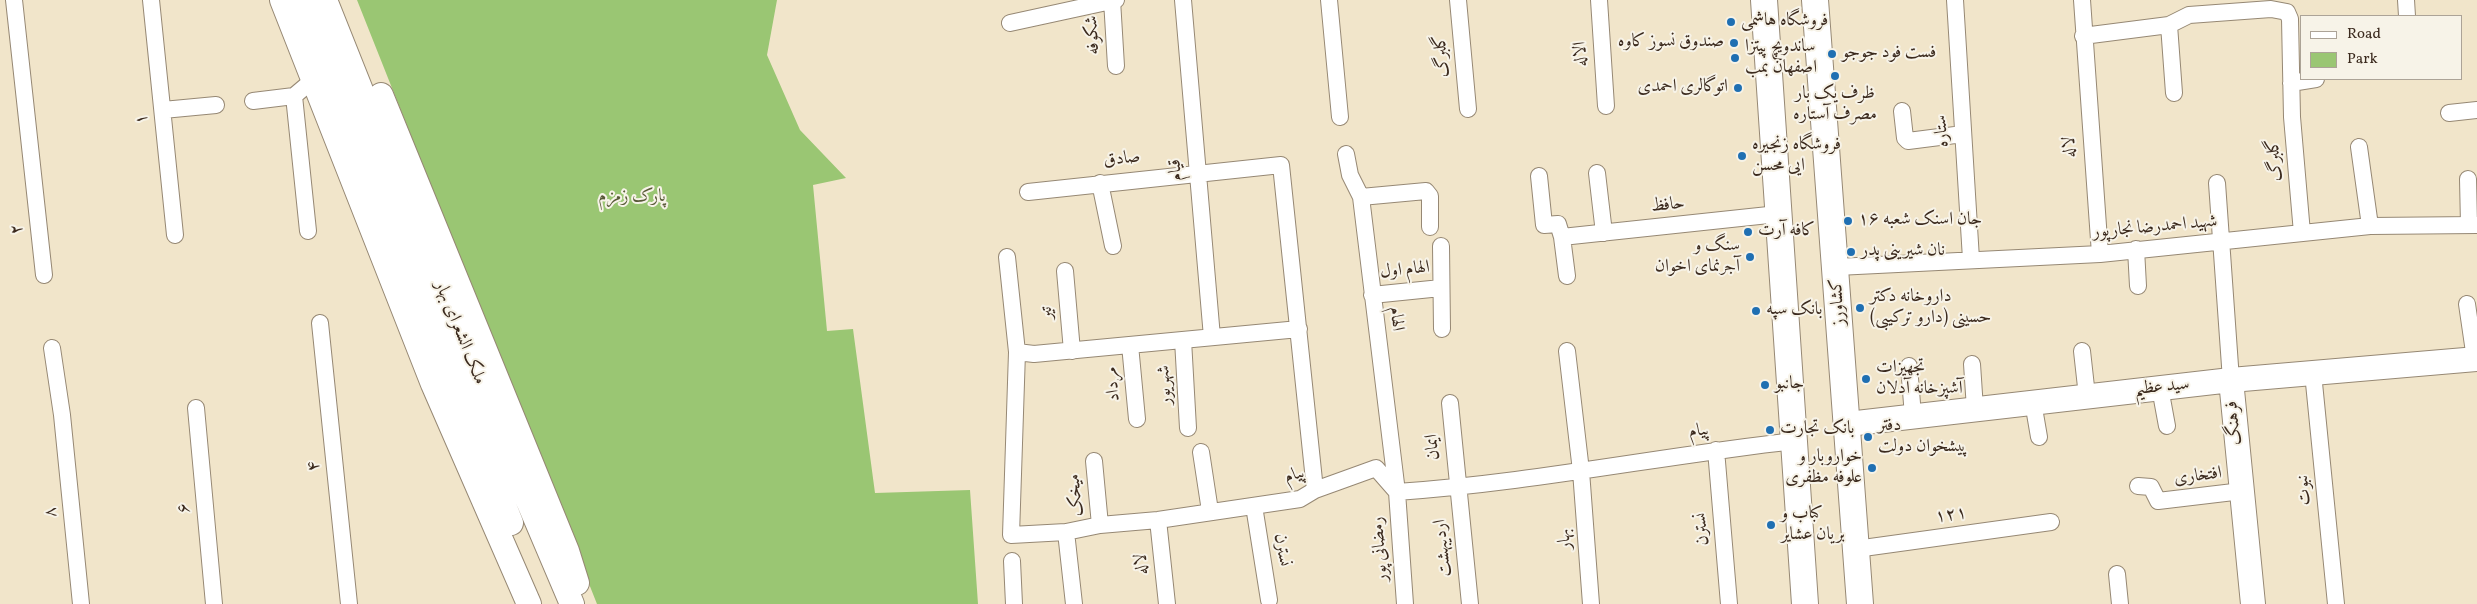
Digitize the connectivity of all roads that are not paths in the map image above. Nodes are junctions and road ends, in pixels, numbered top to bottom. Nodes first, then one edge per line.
1 (14, 0) edge
2 (151, 0) edge
3 (282, 0) edge
4 (303, 0) edge
5 (325, 0) edge
6 (343, 0) edge
7 (1114, 0) edge
8 (1184, 0) edge
9 (1329, 0) edge
10 (1458, 0) edge
11 (1599, 0) edge
12 (1764, 0) edge
13 (1815, 0) edge
14 (1955, 0) edge
15 (2082, 0) edge
16 (2406, 0) edge
17 (2271, 4) edge
18 (1055, 6) edge
19 (2407, 15) edge
20 (1010, 23) dead end
21 (2169, 25) junction
22 (2083, 36) junction
23 (1116, 66) dead end
24 (331, 70) junction
25 (2310, 80) edge
26 (2291, 83) junction
27 (2174, 93) dead end
28 (294, 96) junction
29 (253, 101) dead end
30 (216, 105) dead end
31 (1606, 106) dead end
32 (1468, 109) dead end
33 (163, 110) junction
34 (2477, 110) edge
35 (1902, 111) dead end
36 (2449, 113) dead end
37 (1340, 117) dead end
38 (1963, 134) junction
39 (2359, 147) dead end
40 (1346, 154) dead end
41 (1198, 172) junction
42 (1597, 173) dead end
43 (1539, 176) dead end
44 (2468, 179) dead end
45 (1100, 183) junction
46 (2216, 183) dead end
47 (1028, 192) dead end
48 (1361, 197) junction
49 (1778, 214) junction
50 (2473, 225) edge
51 (2370, 226) junction
52 (1430, 227) dead end
53 (308, 231) dead end
54 (1604, 233) junction
55 (2302, 233) junction
56 (174, 235) dead end
57 (1562, 237) junction
58 (2220, 242) junction
59 (1113, 246) dead end
60 (1441, 246) dead end
61 (2136, 249) junction
62 (2100, 254) junction
63 (1007, 257) dead end
64 (1971, 259) junction
65 (1837, 267) junction
66 (1065, 271) dead end
67 (44, 275) dead end
68 (1567, 276) dead end
69 (2138, 286) dead end
70 (1441, 288) junction
71 (1372, 294) junction
72 (2467, 304) dead end
73 (320, 323) dead end
74 (1299, 329) junction
75 (1442, 329) dead end
76 (1212, 337) junction
77 (1183, 340) junction
78 (1130, 345) junction
79 (52, 348) dead end
80 (1072, 351) junction
81 (1567, 351) dead end
82 (2082, 351) dead end
83 (1017, 352) junction
84 (2476, 359) edge
85 (1972, 364) dead end
86 (1909, 366) dead end
87 (2313, 372) junction
88 (2231, 380) junction
89 (2160, 388) junction
90 (2087, 396) junction
91 (2033, 402) junction
92 (1450, 403) dead end
93 (196, 408) dead end
94 (1975, 409) junction
95 (1913, 416) junction
96 (1137, 419) dead end
97 (1848, 424) junction
98 (2166, 426) dead end
99 (1188, 428) dead end
100 (2039, 437) dead end
101 (1794, 441) junction
102 (1716, 450) junction
103 (1201, 452) dead end
104 (1094, 461) dead end
105 (1581, 471) junction
106 (2138, 486) dead end
107 (1458, 487) junction
108 (1315, 490) junction
109 (1396, 492) junction
110 (2242, 492) junction
111 (1254, 506) junction
112 (1210, 511) junction
113 (1158, 520) junction
114 (2051, 522) dead end
115 (1100, 525) junction
116 (1066, 532) junction
117 (1856, 549) junction
118 (1012, 561) dead end
119 (2117, 574) dead end
120 (1269, 600) dead end
121 (81, 604) edge
122 (214, 604) edge
123 (349, 604) edge
124 (529, 604) edge
125 (541, 604) edge
126 (572, 604) edge
127 (584, 604) edge
128 (1014, 604) edge
129 (1074, 604) edge
130 (1168, 604) edge
131 (1405, 604) edge
132 (1470, 604) edge
133 (1591, 604) edge
134 (1729, 604) edge
135 (1805, 604) edge
136 (1860, 604) edge
137 (2120, 604) edge
138 (2253, 604) edge
139 (2336, 604) edge

1 - 67 street, ۲
2 - 33 street, ۱
3 - 24 main road
4 - 24 main road
5 - 24 main road
6 - 127 main road
7 - 18 street
7 - 23 street, شکوفه
8 - 41 street, قیام
9 - 37 street
10 - 32 street, گلبرگ
11 - 31 street, الاله
12 - 49 main road
13 - 65 main road, کشاورز
14 - 38 street, ستاره
15 - 22 street, لاله
16 - 19 street
17 - 21 street
17 - 26 street, گلبرگ
18 - 20 street
21 - 22 street
21 - 27 street
22 - 62 street, لاله
24 - 28 street
24 - 124 main road
24 - 125 main road, ملک الشعرای بهار
24 - 126 main road, ملک الشعرای بهار
25 - 26 street
26 - 55 street, گلبرگ
28 - 29 street
28 - 53 street
30 - 33 street
33 - 56 street, ۱
34 - 36 street
35 - 38 street
38 - 64 street, ستاره
39 - 51 street
40 - 48 street, الهام
41 - 45 street, صادق
41 - 74 street, صادق
41 - 76 street, قیام
42 - 54 street
43 - 57 street
44 - 50 street
45 - 47 street, صادق
45 - 59 street
46 - 58 street, فرهنگ
48 - 52 street
48 - 71 street, الهام
49 - 54 street, حافظ
49 - 101 main road
50 - 51 street, شهید احمدرضا نجارپور
51 - 55 street, شهید احمدرضا نجارپور
54 - 57 street, حافظ
55 - 58 street, شهید احمدرضا نجارپور
57 - 68 street
58 - 61 street, شهید احمدرضا نجارپور
58 - 88 street, فرهنگ
60 - 70 street
61 - 62 street, شهید احمدرضا نجارپور
61 - 69 street
62 - 64 street, شهید احمدرضا نجارپور
63 - 83 street
64 - 65 street, شهید احمدرضا نجارپور
65 - 97 main road, کشاورز
66 - 80 street, تیر
70 - 71 street, الهام اول
70 - 75 street
71 - 109 street, الهام
72 - 84 street
73 - 123 street, ۴
74 - 76 street
74 - 108 street
76 - 77 street
77 - 78 street
77 - 99 street, شهریور
78 - 80 street
78 - 96 street, مرداد
79 - 121 street, ۸
80 - 83 street
81 - 105 street
82 - 90 street
83 - 116 street, پیام
84 - 87 main road, سید عظیم
85 - 94 street
86 - 95 street
87 - 88 main road, سید عظیم
87 - 139 street, نبوت
88 - 89 main road, سید عظیم
88 - 110 main road, فرهنگ
89 - 90 main road, سید عظیم
89 - 98 street
90 - 91 main road, سید عظیم
91 - 94 main road, سید عظیم
91 - 100 street
92 - 107 street, ایمان
93 - 122 street, ۶
94 - 95 main road, سید عظیم
95 - 97 main road, سید عظیم
97 - 117 main road, کشاورز
101 - 102 street, پیام
101 - 135 main road
102 - 105 street, پیام
102 - 134 street, نسترن
103 - 112 street
104 - 115 street, میخک
105 - 107 street, پیام
105 - 133 street, بهار
106 - 110 street, افتخاری
107 - 109 street, پیام
107 - 132 street, اردیبهشت
108 - 109 street, پیام
108 - 111 street, پیام
109 - 131 street, رمضانی پور
110 - 138 main road, فرهنگ
111 - 112 street, پیام
111 - 120 street, نسترن
112 - 113 street, پیام
113 - 115 street, پیام
113 - 130 street, لاله
114 - 117 street, ۱۲۱
115 - 116 street, پیام
116 - 129 street
117 - 136 main road, کشاورز
118 - 128 street
119 - 137 street

